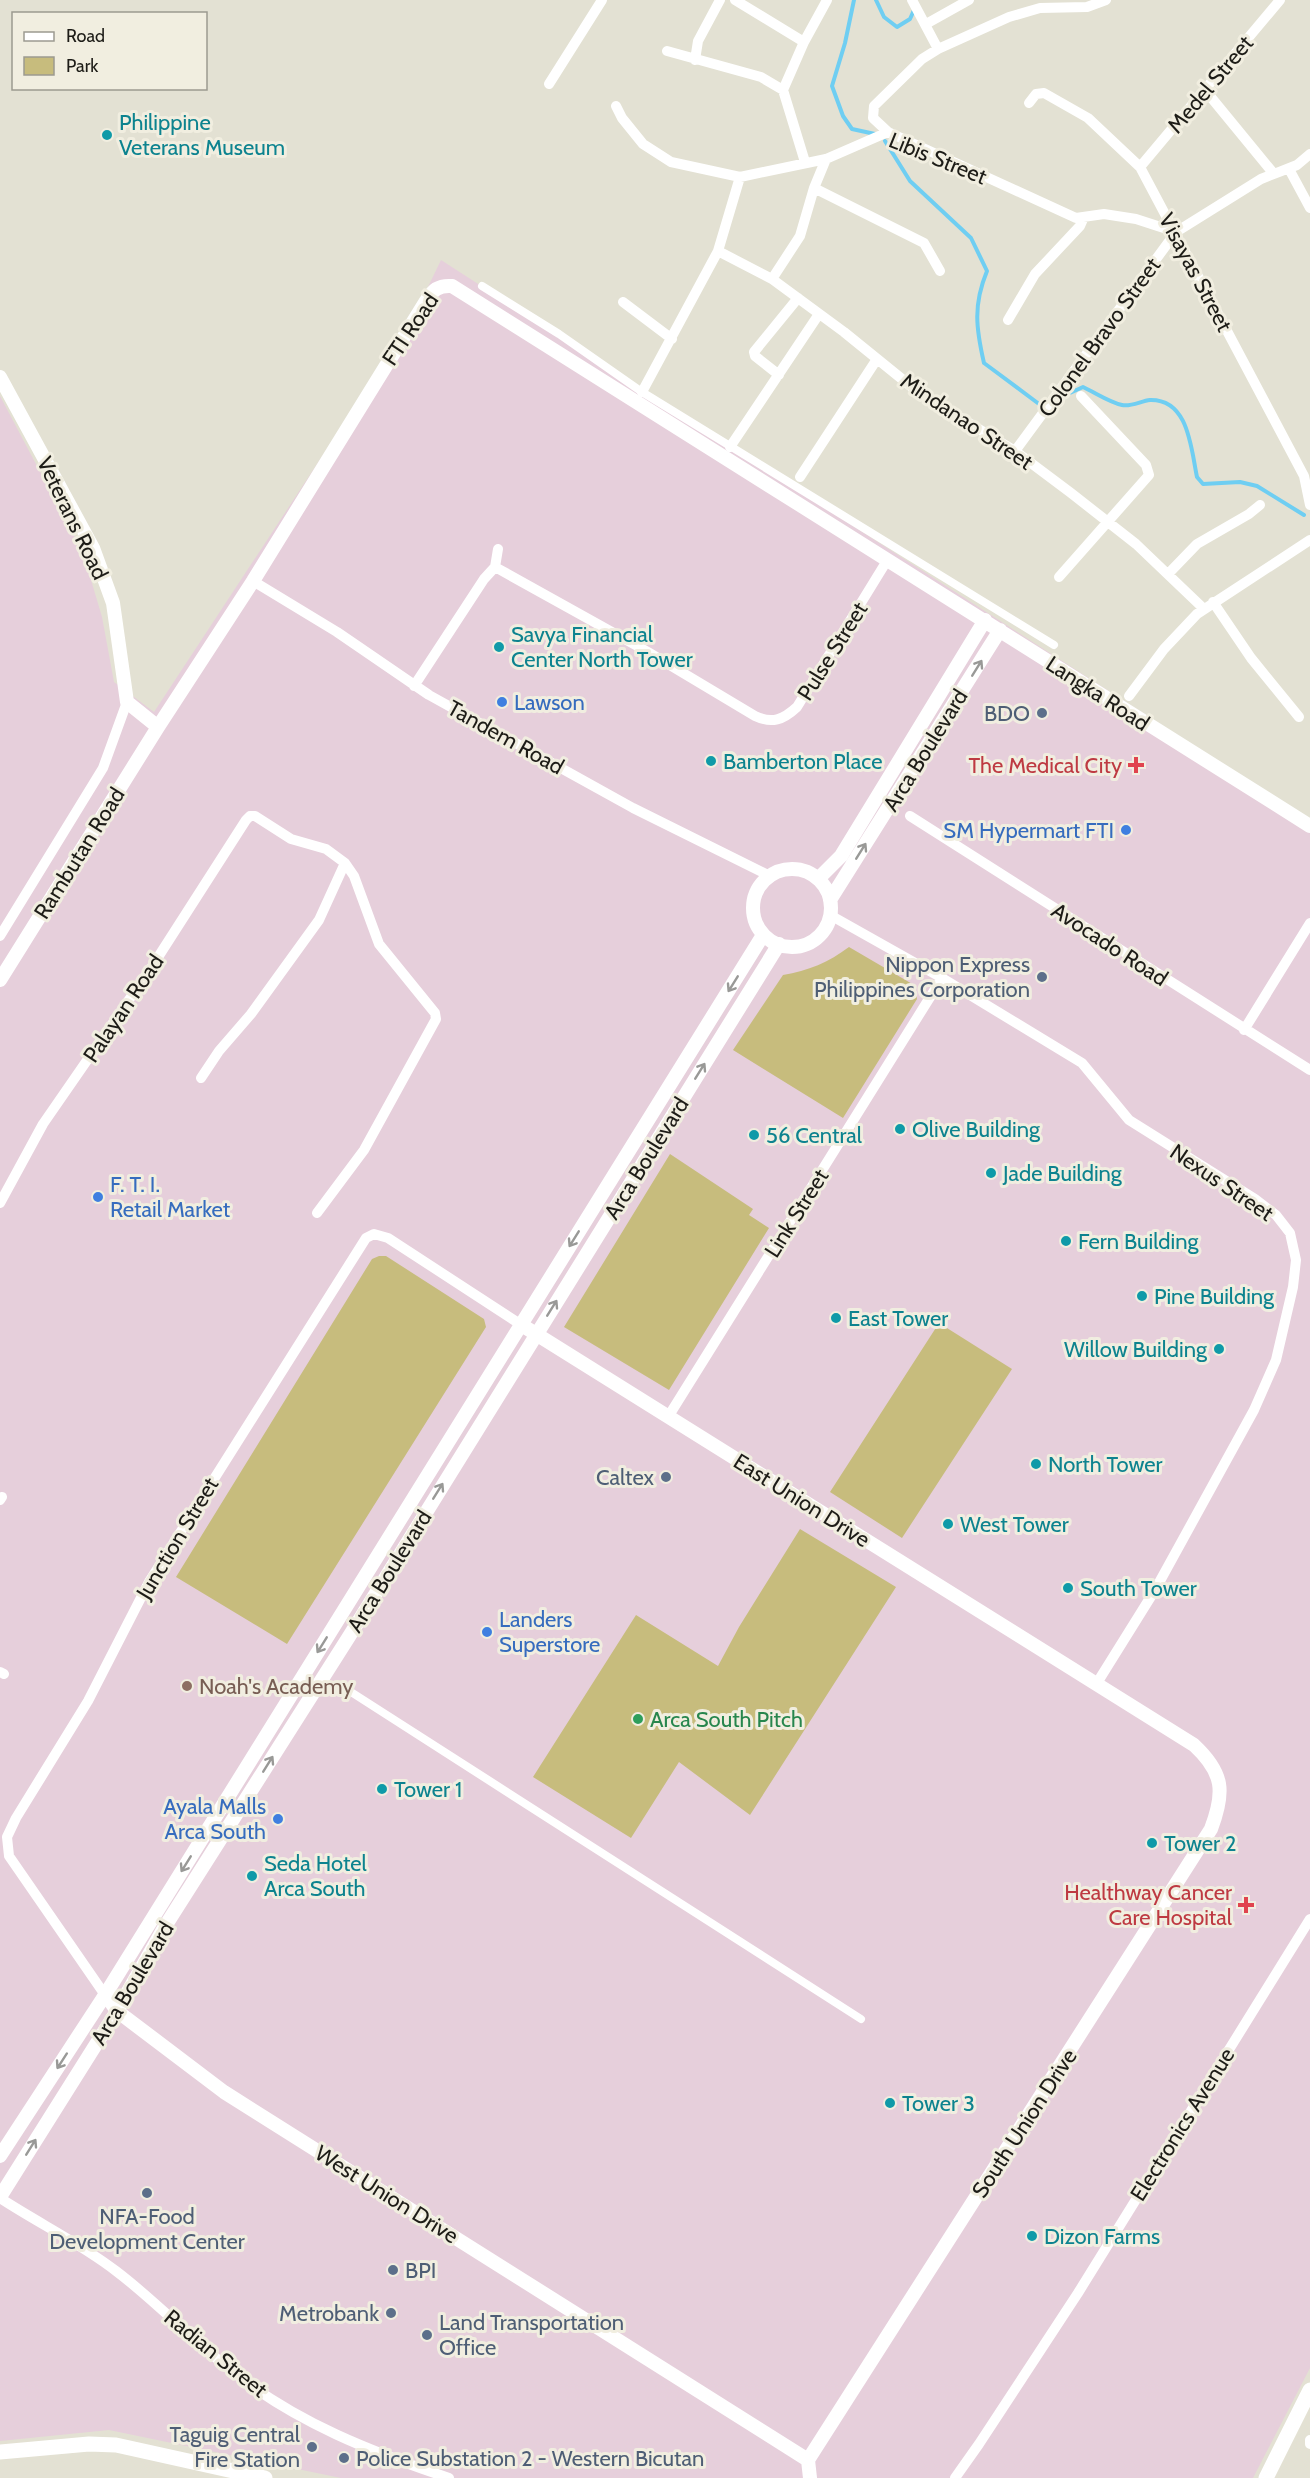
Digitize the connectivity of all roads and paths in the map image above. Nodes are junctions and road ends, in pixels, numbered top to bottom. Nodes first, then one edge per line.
1 (602, 0) edge
2 (720, 0) edge
3 (735, 0) edge
4 (827, 0) edge
5 (912, 0) edge
6 (969, 0) edge
7 (1106, 0) edge
8 (1280, 0) edge
9 (926, 24) junction
10 (804, 42) junction
11 (938, 49) junction
12 (667, 51) dead end
13 (695, 60) junction
14 (549, 84) dead end
15 (783, 90) junction
16 (1205, 90) junction
17 (1029, 103) dead end
18 (616, 106) dead end
19 (888, 132) junction
20 (1310, 154) edge
21 (826, 159) junction
22 (805, 162) junction
23 (1140, 167) junction
24 (1289, 169) junction
25 (1274, 174) junction
26 (740, 177) junction
27 (814, 188) junction
28 (1310, 208) edge
29 (1084, 217) junction
30 (1176, 232) junction
31 (718, 251) junction
32 (940, 271) dead end
33 (772, 279) junction
34 (482, 286) dead end
35 (798, 298) junction
36 (623, 302) dead end
37 (819, 314) junction
38 (1008, 320) dead end
39 (672, 339) junction
40 (877, 359) junction
41 (778, 375) junction
42 (0, 377) edge
43 (642, 392) junction
44 (1081, 396) dead end
45 (730, 447) junction
46 (1015, 451) junction
47 (1307, 475) edge
48 (800, 477) dead end
49 (1260, 505) dead end
50 (1310, 505) edge
51 (1107, 520) junction
52 (1310, 540) edge
53 (498, 549) dead end
54 (888, 559) junction
55 (495, 567) junction
56 (922, 570) junction
57 (1169, 573) junction
58 (1059, 577) dead end
59 (253, 581) junction
60 (1208, 605) junction
61 (985, 620) junction
62 (1000, 630) junction
63 (1054, 645) dead end
64 (414, 686) junction
65 (1129, 696) dead end
66 (127, 702) junction
67 (1299, 717) dead end
68 (158, 726) junction
69 (910, 816) dead end
70 (1310, 826) edge
71 (345, 863) junction
72 (770, 876) junction
73 (818, 879) junction
74 (830, 900) junction
75 (830, 915) junction
76 (1310, 923) edge
77 (764, 934) junction
78 (0, 936) edge
79 (779, 944) junction
80 (942, 978) junction
81 (0, 980) edge
82 (1244, 1030) junction
83 (1310, 1070) edge
84 (201, 1078) dead end
85 (0, 1203) edge
86 (317, 1213) dead end
87 (374, 1234) joint
88 (520, 1324) junction
89 (535, 1334) junction
90 (668, 1417) junction
91 (1097, 1683) junction
92 (351, 1692) dead end
93 (1219, 1780) joint
94 (9, 1856) joint
95 (1310, 1919) edge
96 (105, 1995) junction
97 (117, 2011) junction
98 (861, 2019) dead end
99 (0, 2156) edge
100 (0, 2197) edge
101 (1310, 2390) edge
102 (0, 2452) edge
103 (808, 2460) junction
104 (265, 2478) edge
105 (448, 2478) edge
106 (810, 2478) edge
107 (955, 2478) edge
108 (1266, 2478) edge

1 - 14 street
2 - 13 street
3 - 10 street
4 - 10 street
5 - 9 street
6 - 9 street
7 - 11 street
8 - 16 street, Medel Street
9 - 11 street
10 - 15 street
11 - 19 street
12 - 13 street
13 - 15 street
15 - 22 street
16 - 23 street, Medel Street
16 - 25 street
17 - 23 street, Visayas Street
18 - 26 street, Libis Street
19 - 21 street, Libis Street
19 - 29 street, Libis Street
20 - 24 street, Colonel Bravo Street
21 - 22 street, Libis Street
21 - 27 street
22 - 26 street, Libis Street
23 - 30 street, Visayas Street
24 - 25 street, Colonel Bravo Street
24 - 28 street
25 - 30 street, Colonel Bravo Street
26 - 31 street
27 - 32 street
27 - 33 street
29 - 30 street, Libis Street
29 - 38 street
30 - 46 street, Colonel Bravo Street
30 - 47 street, Visayas Street
31 - 33 street, Mindanao Street
31 - 39 street
33 - 35 street, Mindanao Street
34 - 43 street
35 - 37 street, Mindanao Street
35 - 41 street
36 - 39 street
37 - 40 street, Mindanao Street
37 - 41 street
39 - 43 street
40 - 46 street, Mindanao Street
40 - 48 street
41 - 45 street
42 - 66 street, Veterans Road
43 - 45 street
44 - 51 street
45 - 56 street
46 - 51 street, Mindanao Street
47 - 50 street, Visayas Street
49 - 57 street
51 - 57 street, Mindanao Street
51 - 58 street
52 - 60 street
53 - 55 street
54 - 55 street, Pulse Street
54 - 56 street, Langka Road
54 - 59 street, FTI Road
55 - 64 street
56 - 61 street, Langka Road
56 - 63 street
57 - 60 street, Mindanao Street
59 - 64 street, Tandem Road
59 - 68 street, FTI Road
60 - 65 street
60 - 67 street, Mindanao Street
61 - 62 street, Langka Road
61 - 73 street, Arca Boulevard
62 - 70 street, Langka Road
74 -> 62 street, Arca Boulevard
64 - 72 street, Tandem Road
66 - 68 street
66 - 78 street, Veterans Road
68 - 81 street, Rambutan Road
69 - 82 street, Avocado Road
71 - 84 street
71 - 85 street, Palayan Road
71 - 86 street
72 - 73 street
72 - 77 street
73 - 74 street
74 - 75 street
75 - 79 street
75 - 80 street, Nexus Street
76 - 82 street
77 - 79 street
77 -> 88 street, Arca Boulevard
89 -> 79 street, Arca Boulevard
80 - 90 street, Link Street
80 - 91 street, Nexus Street
82 - 83 street, Avocado Road
87 - 88 street, East Union Drive
87 - 94 street, Junction Street
88 - 89 street, East Union Drive
88 -> 96 street, Arca Boulevard
89 - 90 street, East Union Drive
97 -> 89 street, Arca Boulevard
90 - 91 street, East Union Drive
91 - 93 street, East Union Drive
92 - 98 street
93 - 103 street, South Union Drive
94 - 96 street, West Union Drive
95 - 107 street, Electronics Avenue
96 - 97 street, West Union Drive
96 -> 99 street, Arca Boulevard
100 -> 97 street, Arca Boulevard
97 - 103 street, West Union Drive
100 - 105 street, Radian Street
101 - 108 main road
102 - 104 main road
103 - 106 street

